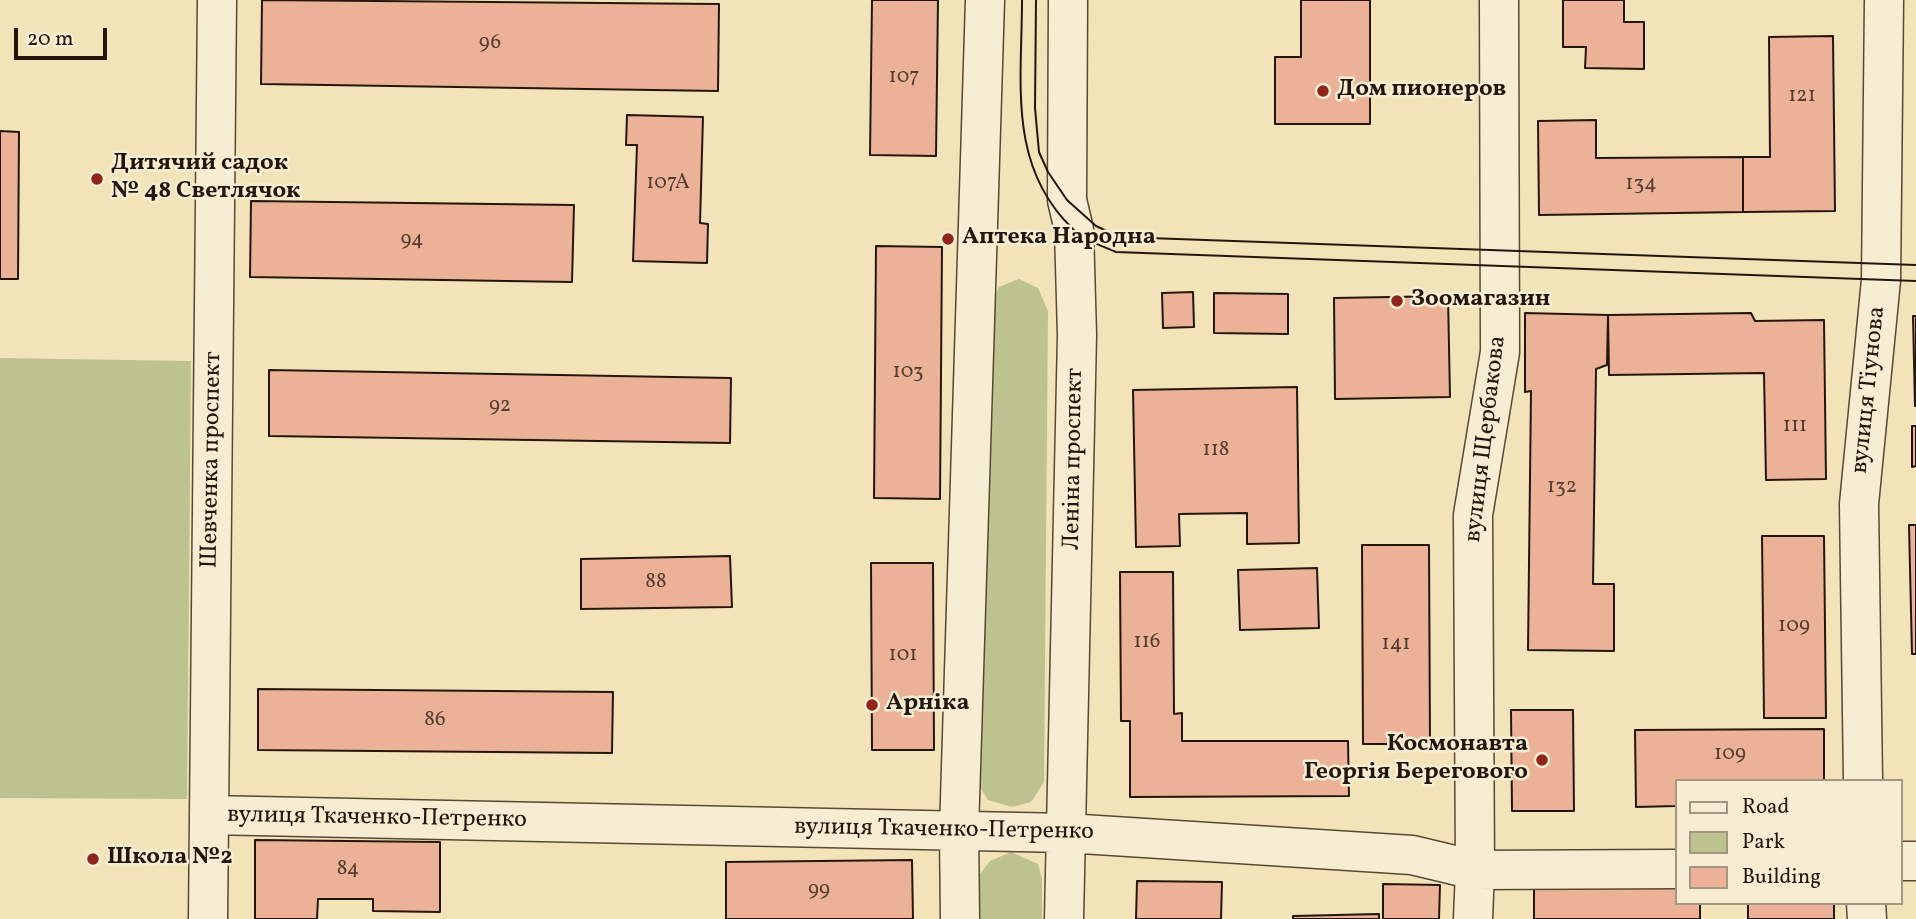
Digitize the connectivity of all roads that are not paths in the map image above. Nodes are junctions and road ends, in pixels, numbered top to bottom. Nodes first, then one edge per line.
1 (217, 0) edge
2 (985, 0) edge
3 (1068, 0) edge
4 (1499, 0) edge
5 (1884, 0) edge
6 (1863, 779) edge
7 (209, 815) junction
8 (959, 831) junction
9 (1066, 832) junction
10 (1674, 869) edge
11 (1475, 870) junction
12 (208, 919) edge
13 (960, 919) edge
14 (1064, 919) edge
15 (1473, 919) edge

1 - 7 street, Шевченка проспект
2 - 8 street
3 - 9 street, Леніна проспект
4 - 11 street, вулиця Щербакова
5 - 6 street, вулиця Тіунова
7 - 8 street, вулиця Ткаченко-Петренко
7 - 12 street, Шевченка проспект
8 - 9 street, вулиця Ткаченко-Петренко
8 - 13 street
9 - 11 street, вулиця Ткаченко-Петренко
9 - 14 street, Леніна проспект
10 - 11 street, вулиця Ткаченко-Петренко
11 - 15 street, вулиця Щербакова

